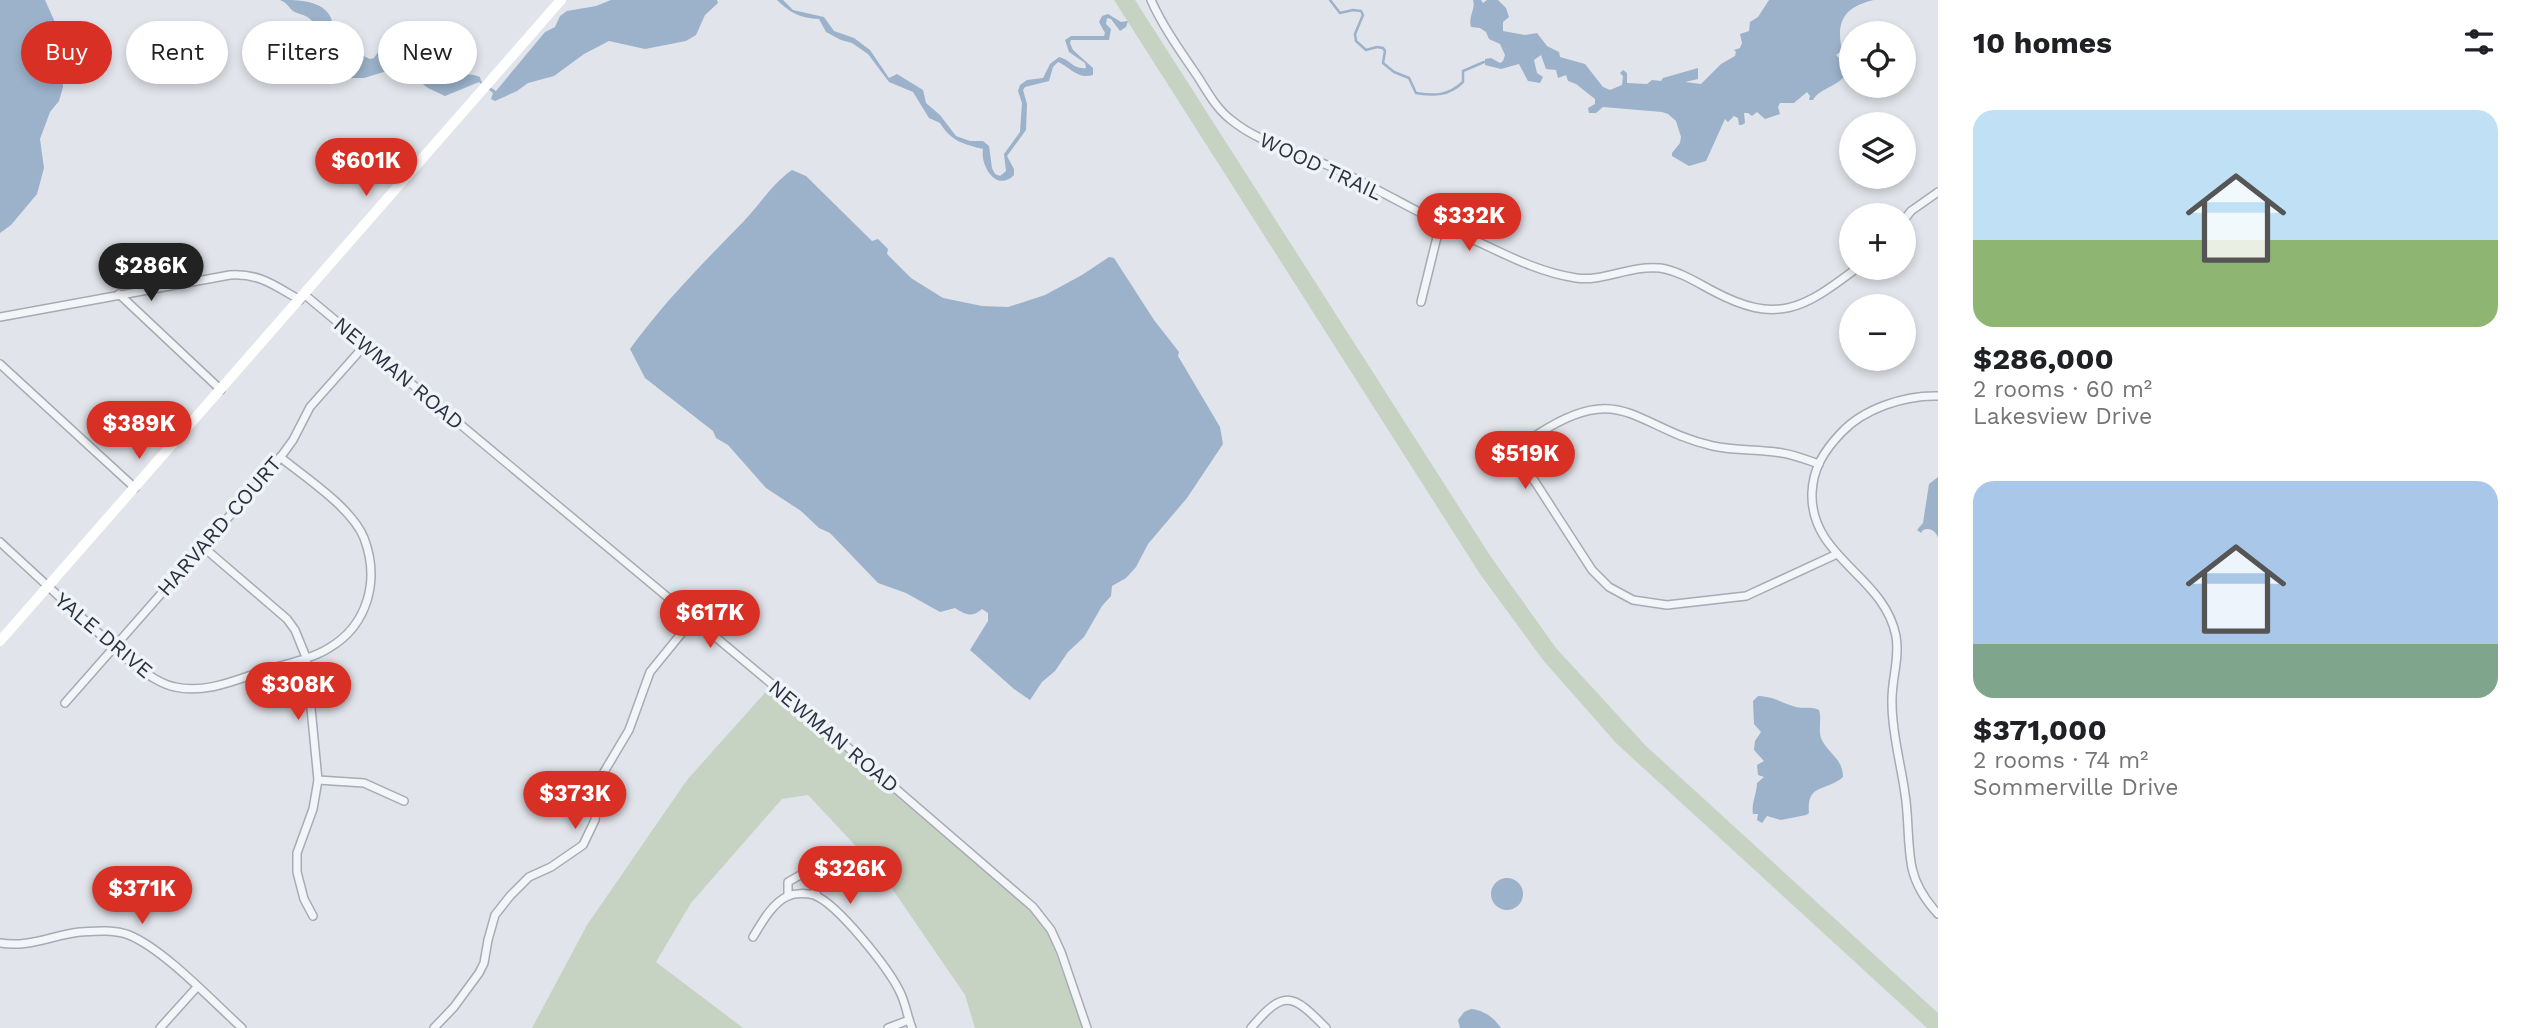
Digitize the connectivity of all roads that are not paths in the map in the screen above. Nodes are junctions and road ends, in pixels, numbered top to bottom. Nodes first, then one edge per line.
1 (561, 0) edge
2 (1151, 0) edge
3 (1938, 192) edge
4 (1916, 207) edge
5 (1440, 225) junction
6 (1840, 280) edge
7 (119, 294) junction
8 (302, 297) junction
9 (1421, 302) dead end
10 (0, 317) edge
11 (365, 345) junction
12 (0, 364) edge
13 (221, 390) junction
14 (1938, 396) edge
15 (280, 457) junction
16 (1819, 464) junction
17 (135, 488) junction
18 (0, 542) edge
19 (202, 546) junction
20 (1837, 554) junction
21 (47, 587) junction
22 (694, 618) junction
23 (0, 641) edge
24 (114, 647) junction
25 (306, 657) junction
26 (65, 703) dead end
27 (318, 780) junction
28 (404, 802) dead end
29 (788, 896) junction
30 (817, 896) junction
31 (1938, 914) edge
32 (313, 916) dead end
33 (753, 937) dead end
34 (0, 943) edge
35 (197, 987) junction
36 (911, 1024) edge
37 (160, 1028) edge
38 (242, 1028) edge
39 (435, 1028) edge
40 (888, 1028) edge
41 (1087, 1028) edge
42 (1251, 1028) edge
43 (1326, 1028) edge

1 - 8 street
2 - 5 street, WOOD TRAIL
3 - 4 street
5 - 6 street, WOOD TRAIL
5 - 9 street
7 - 8 street, NEWMAN ROAD
7 - 10 street, NEWMAN ROAD
7 - 13 street
8 - 11 street, NEWMAN ROAD
8 - 13 street
11 - 15 street, HARVARD COURT
11 - 22 street, NEWMAN ROAD
12 - 17 street
13 - 17 street
14 - 16 street
15 - 19 street, HARVARD COURT
15 - 25 street, YALE DRIVE
16 - 20 street
16 - 20 street
17 - 21 street
18 - 21 street, YALE DRIVE
19 - 24 street, HARVARD COURT
19 - 25 street
20 - 31 street
21 - 23 street
21 - 24 street, YALE DRIVE
22 - 39 street
22 - 41 street, NEWMAN ROAD
24 - 25 street, YALE DRIVE
24 - 26 street, HARVARD COURT
25 - 27 street
27 - 28 street
27 - 32 street
29 - 30 street
29 - 30 street
29 - 33 street
30 - 36 street
34 - 35 street
35 - 37 street
35 - 38 street
36 - 40 street
42 - 43 street

